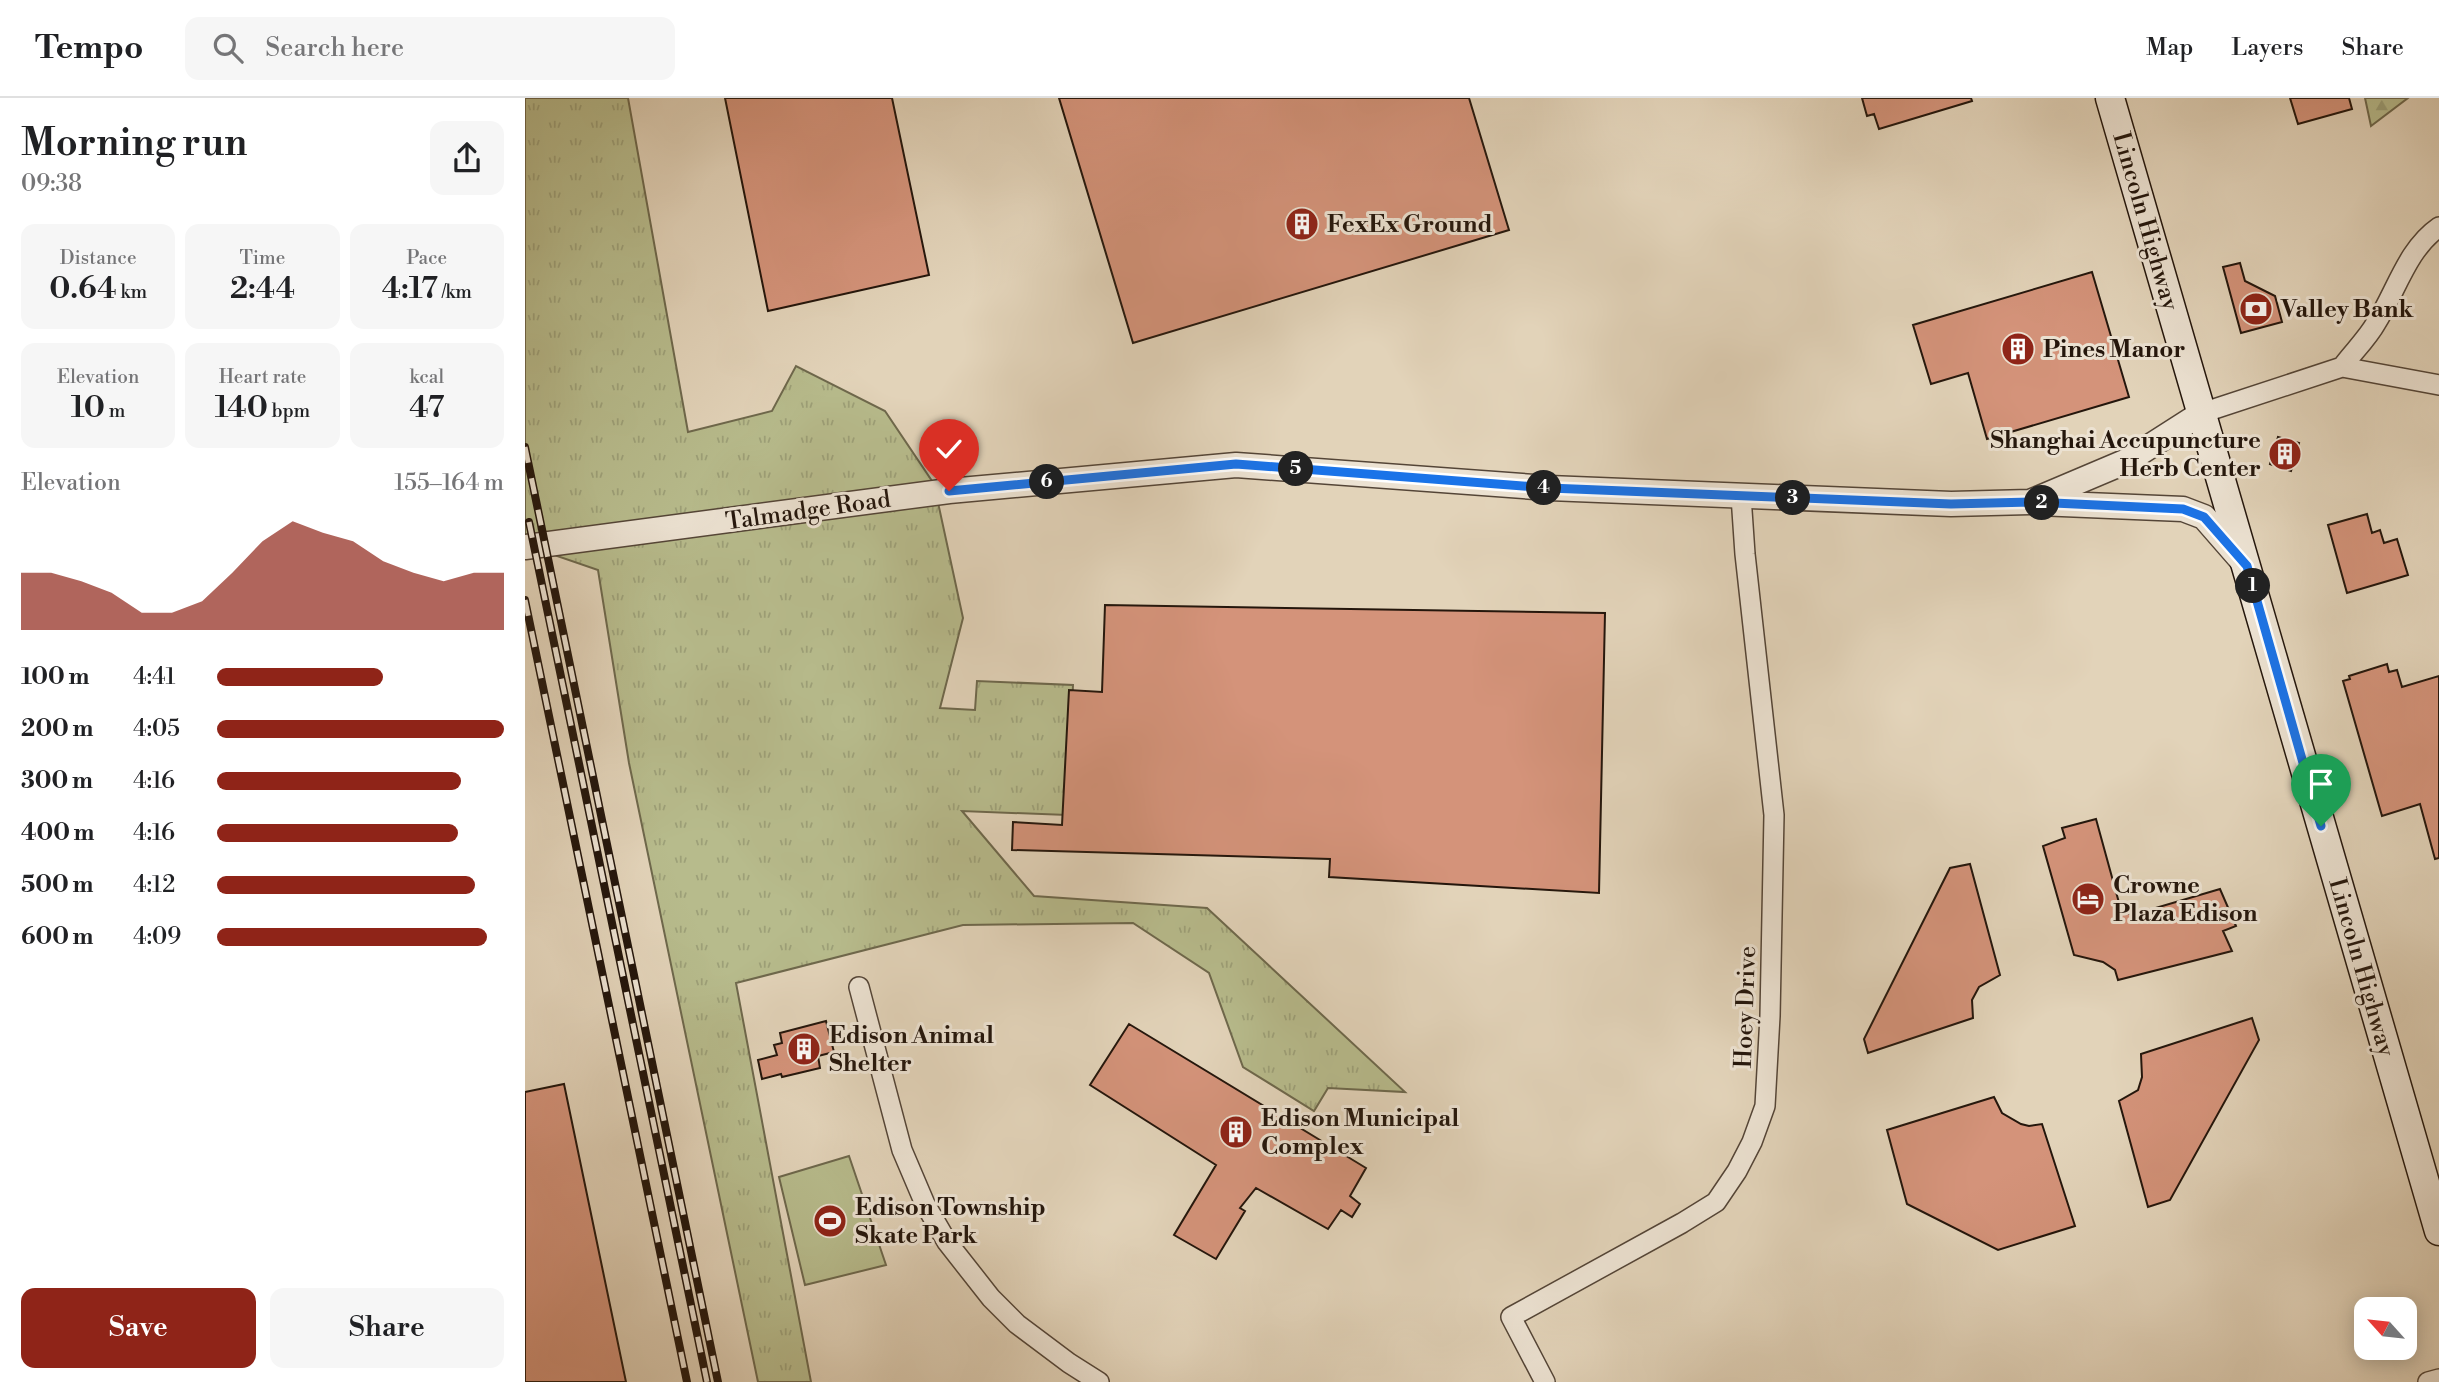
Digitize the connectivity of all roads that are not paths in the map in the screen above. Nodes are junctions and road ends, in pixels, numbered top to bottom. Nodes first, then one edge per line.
1 (2110, 98) edge
2 (2439, 227) edge
3 (2342, 366) junction
4 (2439, 386) edge
5 (2202, 413) junction
6 (1741, 496) junction
7 (2031, 502) junction
8 (525, 547) edge
9 (2247, 566) junction
10 (859, 987) dead end
11 (2439, 1231) edge
12 (2439, 1379) edge
13 (1098, 1382) edge
14 (1545, 1382) edge
15 (2428, 1382) edge

1 - 5 main road, Lincoln Highway
2 - 3 street
3 - 4 street
3 - 5 street
5 - 7 street, Talmadge Road
5 - 9 main road, Lincoln Highway
6 - 7 street, Talmadge Road
6 - 8 street, Talmadge Road
6 - 14 street, Hoey Drive
7 - 9 street
9 - 11 main road, Lincoln Highway
10 - 13 street
12 - 15 street

